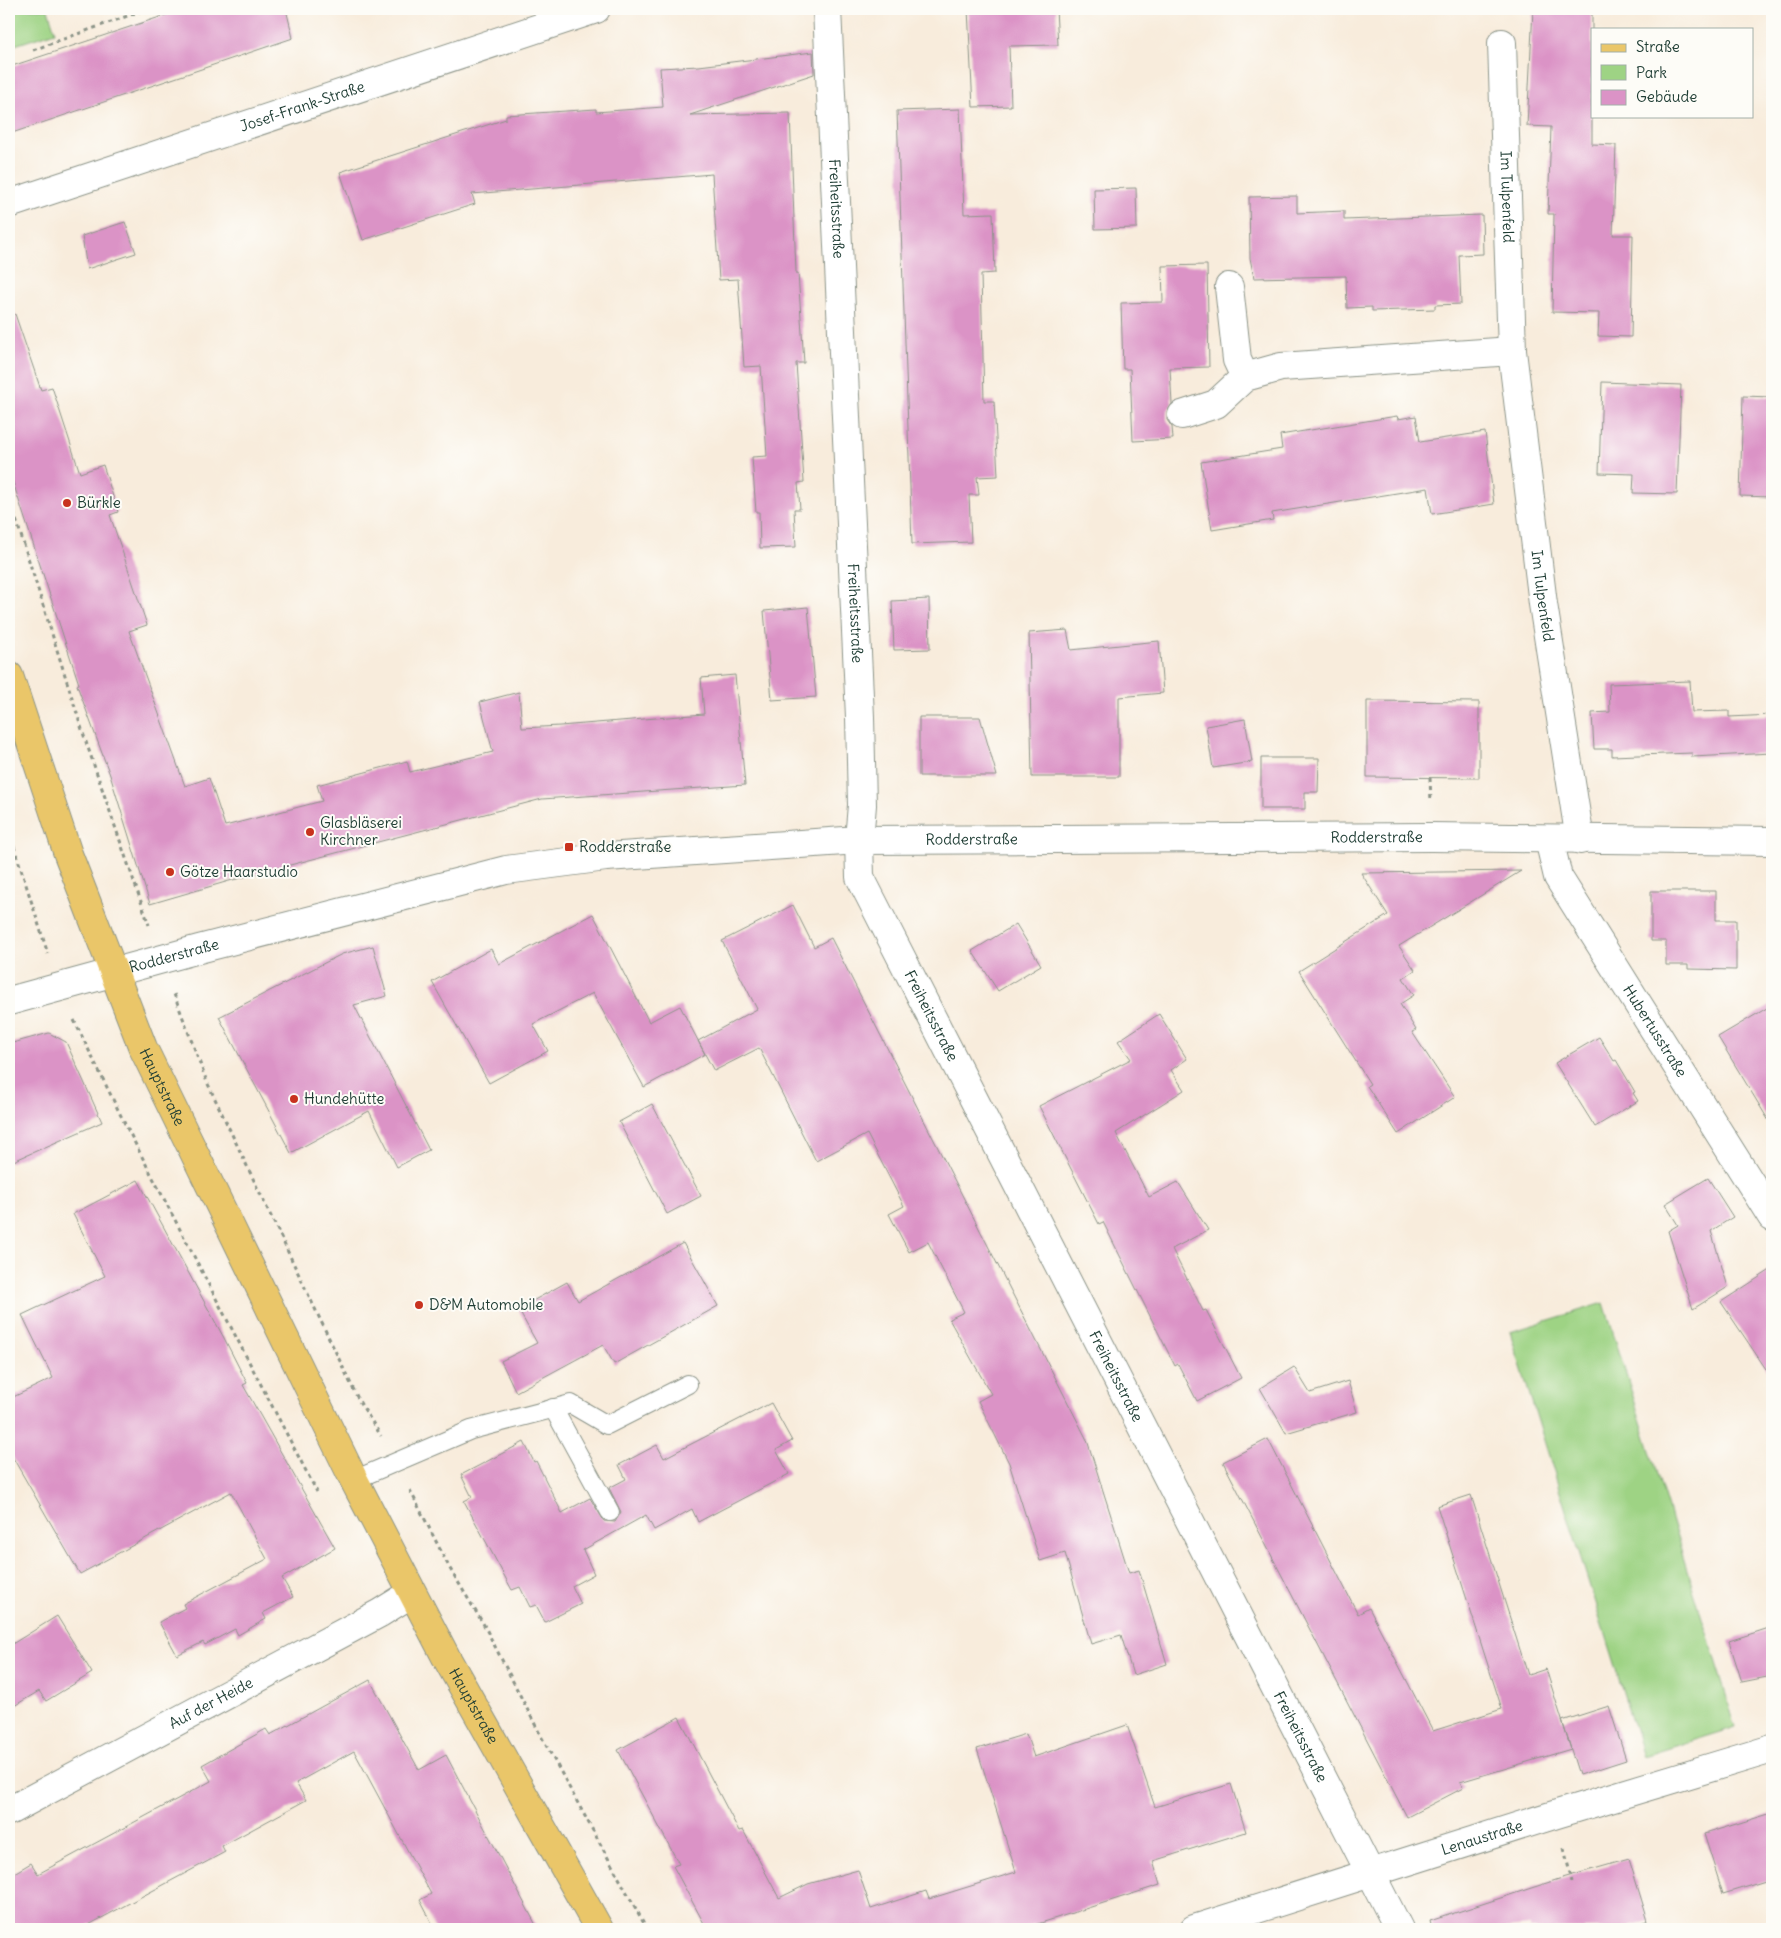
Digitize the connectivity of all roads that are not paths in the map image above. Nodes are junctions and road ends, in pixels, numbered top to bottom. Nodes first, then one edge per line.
1 (596, 9) edge
2 (827, 9) edge
3 (1502, 43) dead end
4 (9, 204) edge
5 (1229, 287) dead end
6 (1512, 351) junction
7 (1245, 377) junction
8 (1182, 415) dead end
9 (9, 676) edge
10 (1549, 839) junction
11 (859, 840) junction
12 (1580, 840) junction
13 (1772, 840) edge
14 (114, 972) junction
15 (9, 1001) edge
16 (1772, 1218) edge
17 (688, 1384) dead end
18 (553, 1408) junction
19 (354, 1480) junction
20 (610, 1512) dead end
21 (412, 1593) junction
22 (1772, 1749) edge
23 (9, 1811) edge
24 (1370, 1872) junction
25 (599, 1929) edge
26 (1194, 1929) edge
27 (1399, 1929) edge

1 - 4 street, Josef-Frank-Straße
2 - 11 street, Freiheitsstraße
3 - 6 street, Im Tulpenfeld
5 - 7 street
6 - 7 street
6 - 12 street, Im Tulpenfeld
7 - 8 street
9 - 14 main road, Hauptstraße
10 - 11 street, Rodderstraße
10 - 12 street, Rodderstraße
10 - 16 street, Hubertusstraße
11 - 14 street, Rodderstraße
11 - 24 street, Freiheitsstraße
12 - 13 street, Rodderstraße
14 - 15 street, Rodderstraße
14 - 19 main road, Hauptstraße
17 - 18 lane
18 - 19 lane
18 - 20 lane
19 - 21 main road, Hauptstraße
21 - 23 street, Auf der Heide
21 - 25 main road, Hauptstraße
22 - 24 street, Lenaustraße
24 - 26 street, Lenaustraße
24 - 27 street, Freiheitsstraße

